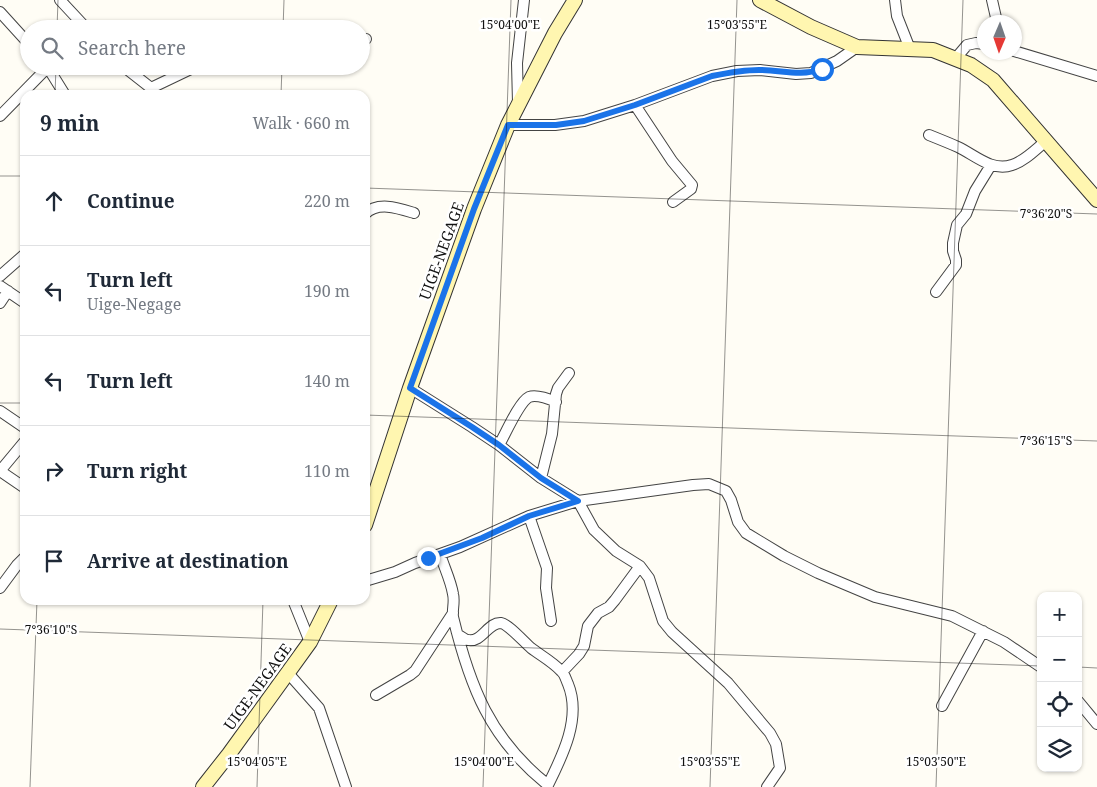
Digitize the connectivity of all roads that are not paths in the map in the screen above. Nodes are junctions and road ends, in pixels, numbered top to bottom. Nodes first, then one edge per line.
1 (60, 0) edge
2 (524, 0) edge
3 (575, 0) edge
4 (760, 0) edge
5 (895, 0) edge
6 (992, 0) edge
7 (995, 15) edge
8 (2, 17) edge
9 (79, 20) edge
10 (20, 35) edge
11 (977, 44) edge
12 (857, 47) junction
13 (910, 48) junction
14 (1022, 53) edge
15 (956, 58) junction
16 (40, 75) edge
17 (53, 75) edge
18 (133, 75) edge
19 (182, 75) edge
20 (1097, 76) edge
21 (25, 90) edge
22 (62, 90) edge
23 (151, 90) edge
24 (156, 90) edge
25 (20, 96) edge
26 (518, 103) junction
27 (635, 105) junction
28 (0, 116) edge
29 (508, 125) junction
30 (929, 136) dead end
31 (1047, 140) junction
32 (991, 165) junction
33 (1097, 200) edge
34 (673, 202) dead end
35 (370, 209) edge
36 (414, 213) dead end
37 (20, 258) edge
38 (0, 276) edge
39 (4, 289) edge
40 (936, 292) dead end
41 (20, 300) edge
42 (0, 303) edge
43 (569, 373) dead end
44 (410, 388) junction
45 (556, 402) junction
46 (0, 411) edge
47 (20, 425) edge
48 (499, 445) junction
49 (20, 447) edge
50 (0, 471) edge
51 (541, 478) junction
52 (20, 485) edge
53 (578, 501) junction
54 (370, 510) edge
55 (529, 516) junction
56 (440, 554) junction
57 (20, 562) edge
58 (640, 566) junction
59 (370, 580) edge
60 (0, 588) edge
61 (295, 605) edge
62 (328, 605) edge
63 (453, 613) junction
64 (551, 621) dead end
65 (983, 631) junction
66 (458, 635) junction
67 (310, 642) junction
68 (1037, 665) edge
69 (562, 672) junction
70 (288, 673) junction
71 (376, 695) dead end
72 (942, 706) dead end
73 (1082, 706) edge
74 (1097, 724) edge
75 (548, 786) edge
76 (203, 787) edge
77 (346, 787) edge
78 (767, 787) edge

1 - 9 street
2 - 26 street
3 - 26 main road, UIGE-NEGAGE
4 - 12 main road
5 - 13 street
6 - 7 street
8 - 10 street
11 - 15 street
12 - 13 main road
12 - 27 street
13 - 15 main road
14 - 20 street
15 - 31 main road
16 - 21 street
17 - 22 street
18 - 23 street
19 - 24 street
25 - 28 street
26 - 29 main road, UIGE-NEGAGE
27 - 29 street
27 - 34 street
29 - 44 main road, UIGE-NEGAGE
30 - 32 street
31 - 32 street
31 - 33 main road
32 - 40 street
35 - 36 street
37 - 38 street
39 - 41 street
39 - 42 street
43 - 45 street
44 - 48 street
44 - 54 main road, UIGE-NEGAGE
45 - 48 street
45 - 51 street
46 - 47 street
48 - 51 street
49 - 50 street
50 - 52 street
51 - 53 street
53 - 55 street
53 - 58 street
53 - 65 street
55 - 56 street
55 - 64 street
56 - 59 street
56 - 63 street
57 - 60 street
58 - 69 street
58 - 78 street
61 - 67 street
62 - 67 main road, UIGE-NEGAGE
63 - 66 street
63 - 71 street
65 - 68 street
65 - 72 street
66 - 69 street
66 - 75 street
67 - 70 main road, UIGE-NEGAGE
69 - 75 street
70 - 76 main road, UIGE-NEGAGE
70 - 77 street
73 - 74 street

